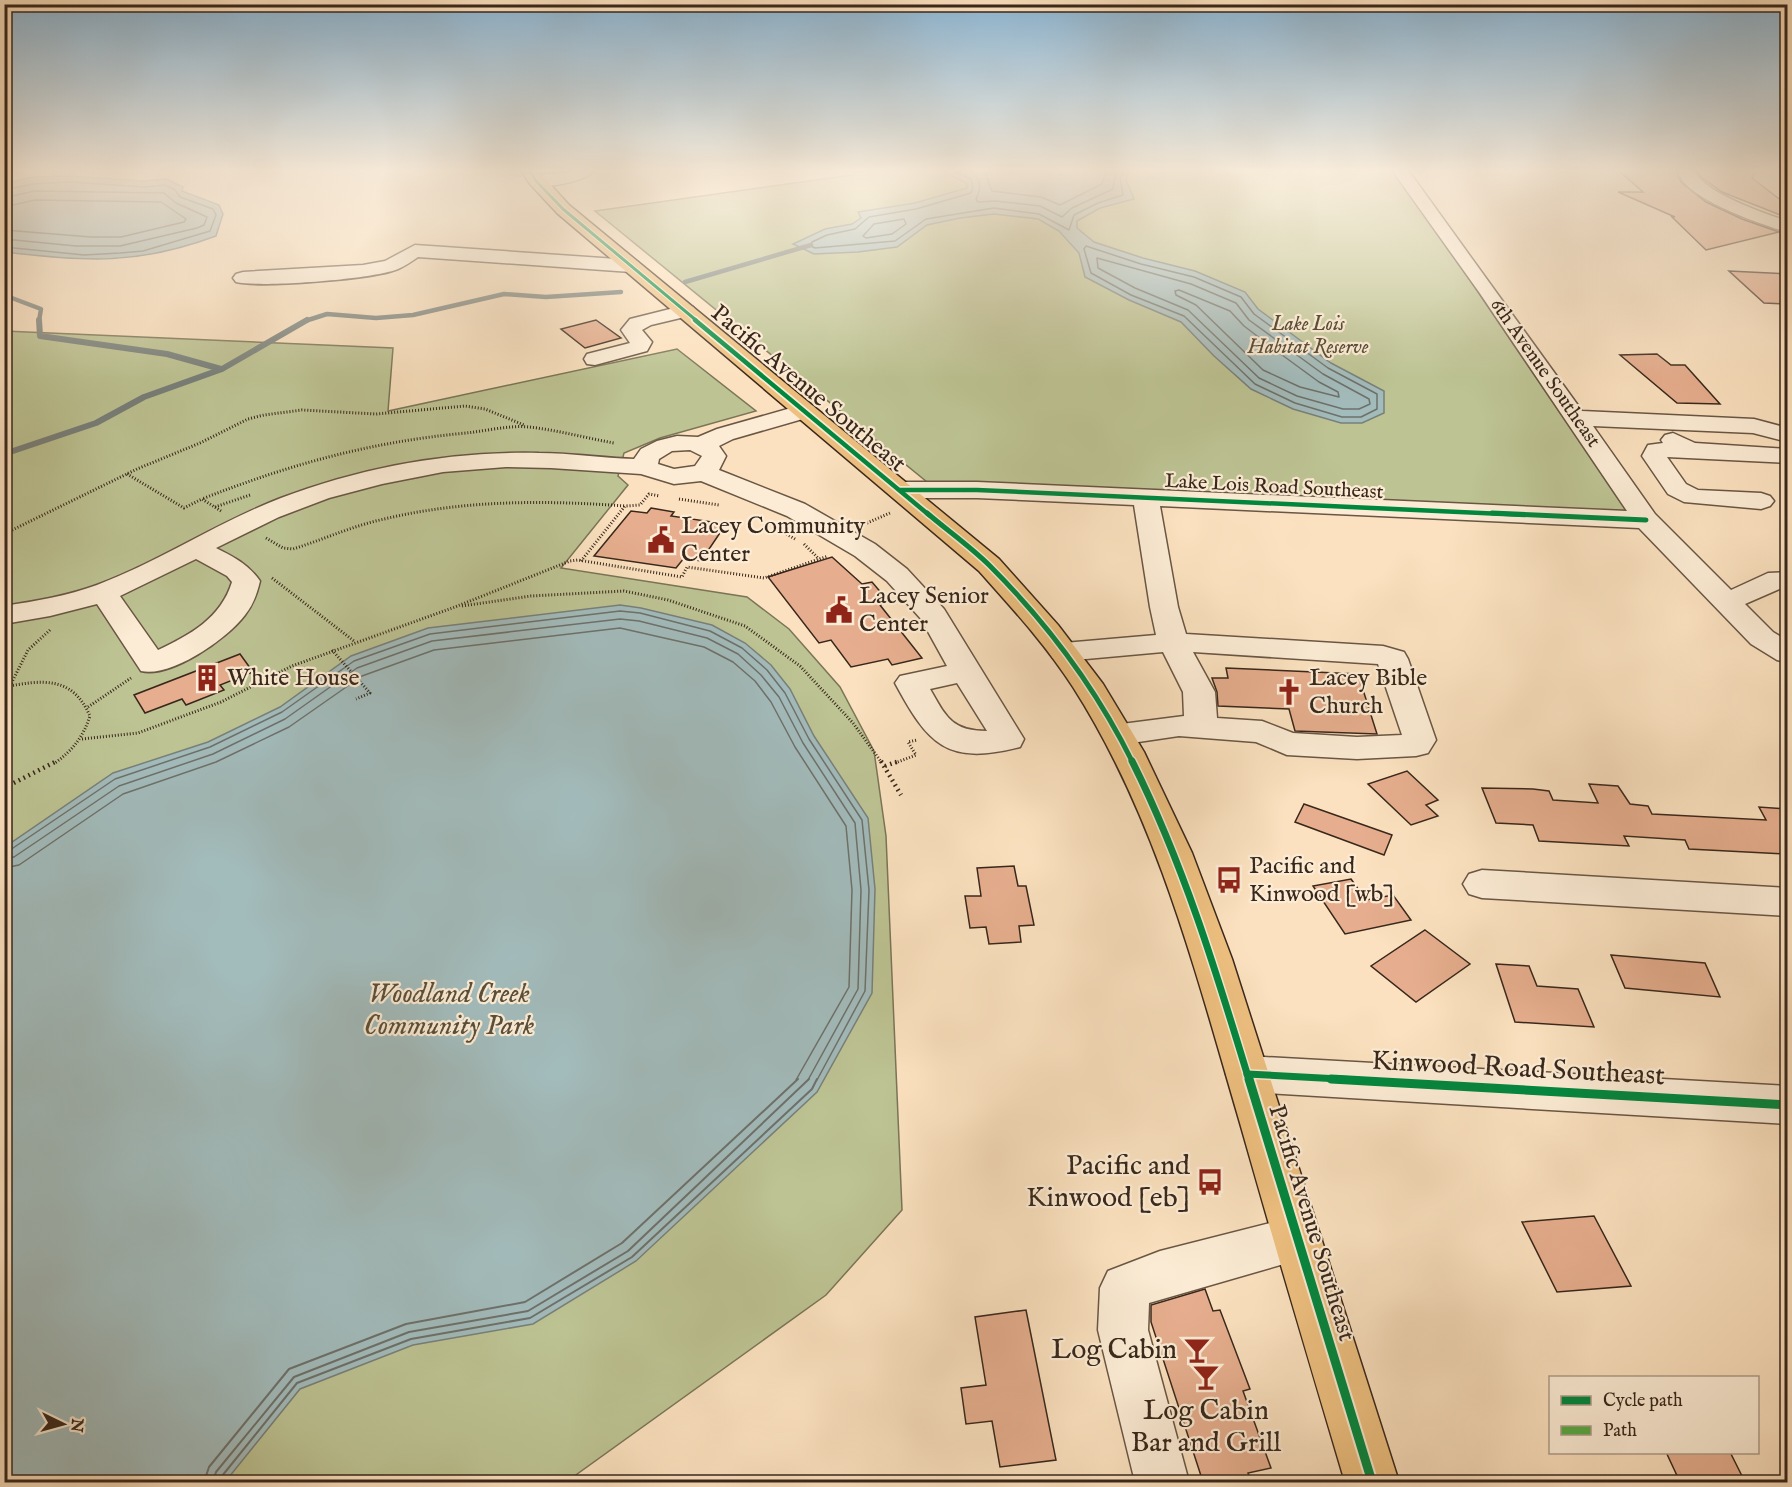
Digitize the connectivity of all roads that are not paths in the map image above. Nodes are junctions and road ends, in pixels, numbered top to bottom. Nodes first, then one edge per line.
1 (599, 239) edge
2 (1449, 239) edge
3 (631, 266) junction
4 (243, 278) dead end
5 (686, 311) junction
6 (595, 359) dead end
7 (805, 411) junction
8 (1576, 418) junction
9 (1659, 422) junction
10 (1786, 433) edge
11 (1690, 450) junction
12 (1788, 456) edge
13 (701, 459) junction
14 (646, 467) junction
15 (900, 490) junction
16 (1146, 497) junction
17 (1761, 501) dead end
18 (1646, 520) junction
19 (196, 548) junction
20 (1788, 580) edge
21 (103, 592) junction
22 (1727, 602) junction
23 (4, 615) edge
24 (1173, 642) junction
25 (1064, 652) junction
26 (1788, 654) edge
27 (966, 672) dead end
28 (1202, 728) junction
29 (1118, 734) junction
30 (1482, 884) dead end
31 (1788, 902) edge
32 (1247, 1074) junction
33 (1788, 1105) edge
34 (1298, 1239) junction
35 (1162, 1482) edge
36 (1372, 1482) edge

1 - 3 main road, Pacific Avenue Southeast
2 - 8 street, 6th Avenue Southeast
3 - 4 street
3 - 5 main road, Pacific Avenue Southeast
5 - 6 street
5 - 7 main road, Pacific Avenue Southeast
7 - 13 street
7 - 15 main road, Pacific Avenue Southeast
8 - 9 street
8 - 18 street, 6th Avenue Southeast
9 - 10 street
9 - 11 street
11 - 12 street
11 - 17 street
13 - 14 street
13 - 14 street
13 - 27 street
14 - 19 street
15 - 16 street, Lake Lois Road Southeast
15 - 25 main road, Pacific Avenue Southeast
16 - 18 street, Lake Lois Road Southeast
16 - 24 street
18 - 22 street, 6th Avenue Southeast
19 - 21 street
19 - 21 street
20 - 22 street
21 - 23 street
22 - 26 street, 6th Avenue Southeast
24 - 25 street
24 - 28 street
24 - 28 street
25 - 29 main road, Pacific Avenue Southeast
28 - 29 street
29 - 32 main road, Pacific Avenue Southeast
30 - 31 street
32 - 33 street, Kinwood Road Southeast
32 - 34 main road, Pacific Avenue Southeast
34 - 35 street
34 - 36 main road, Pacific Avenue Southeast

